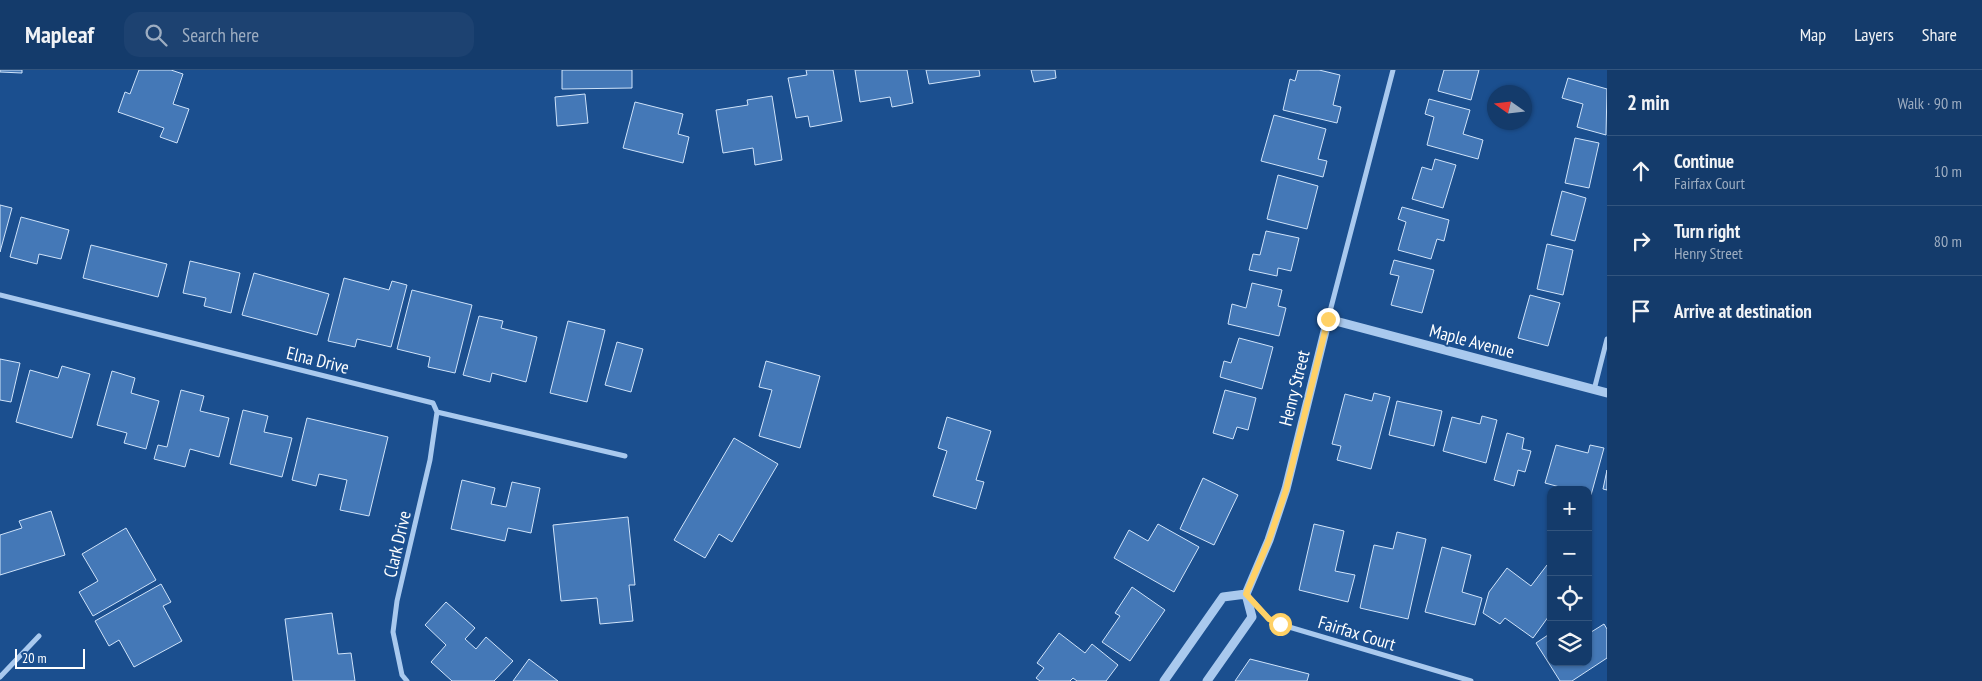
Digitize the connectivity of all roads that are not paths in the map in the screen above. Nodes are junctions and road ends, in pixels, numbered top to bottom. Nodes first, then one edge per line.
1 (1393, 70) edge
2 (0, 295) edge
3 (1328, 319) junction
4 (1607, 339) edge
5 (1594, 390) junction
6 (1607, 394) edge
7 (437, 412) junction
8 (625, 456) dead end
9 (1246, 594) junction
10 (39, 636) dead end
11 (0, 677) edge
12 (407, 681) edge
13 (1164, 681) edge
14 (1207, 681) edge
15 (1471, 681) edge

1 - 3 street, Henry Street
2 - 7 street, Elna Drive
3 - 5 street, Maple Avenue
3 - 9 street, Henry Street
4 - 5 street
5 - 6 street, Maple Avenue
7 - 8 street, Elna Drive
7 - 12 street, Clark Drive
9 - 13 street
9 - 14 street
9 - 15 street, Fairfax Court
10 - 11 street

